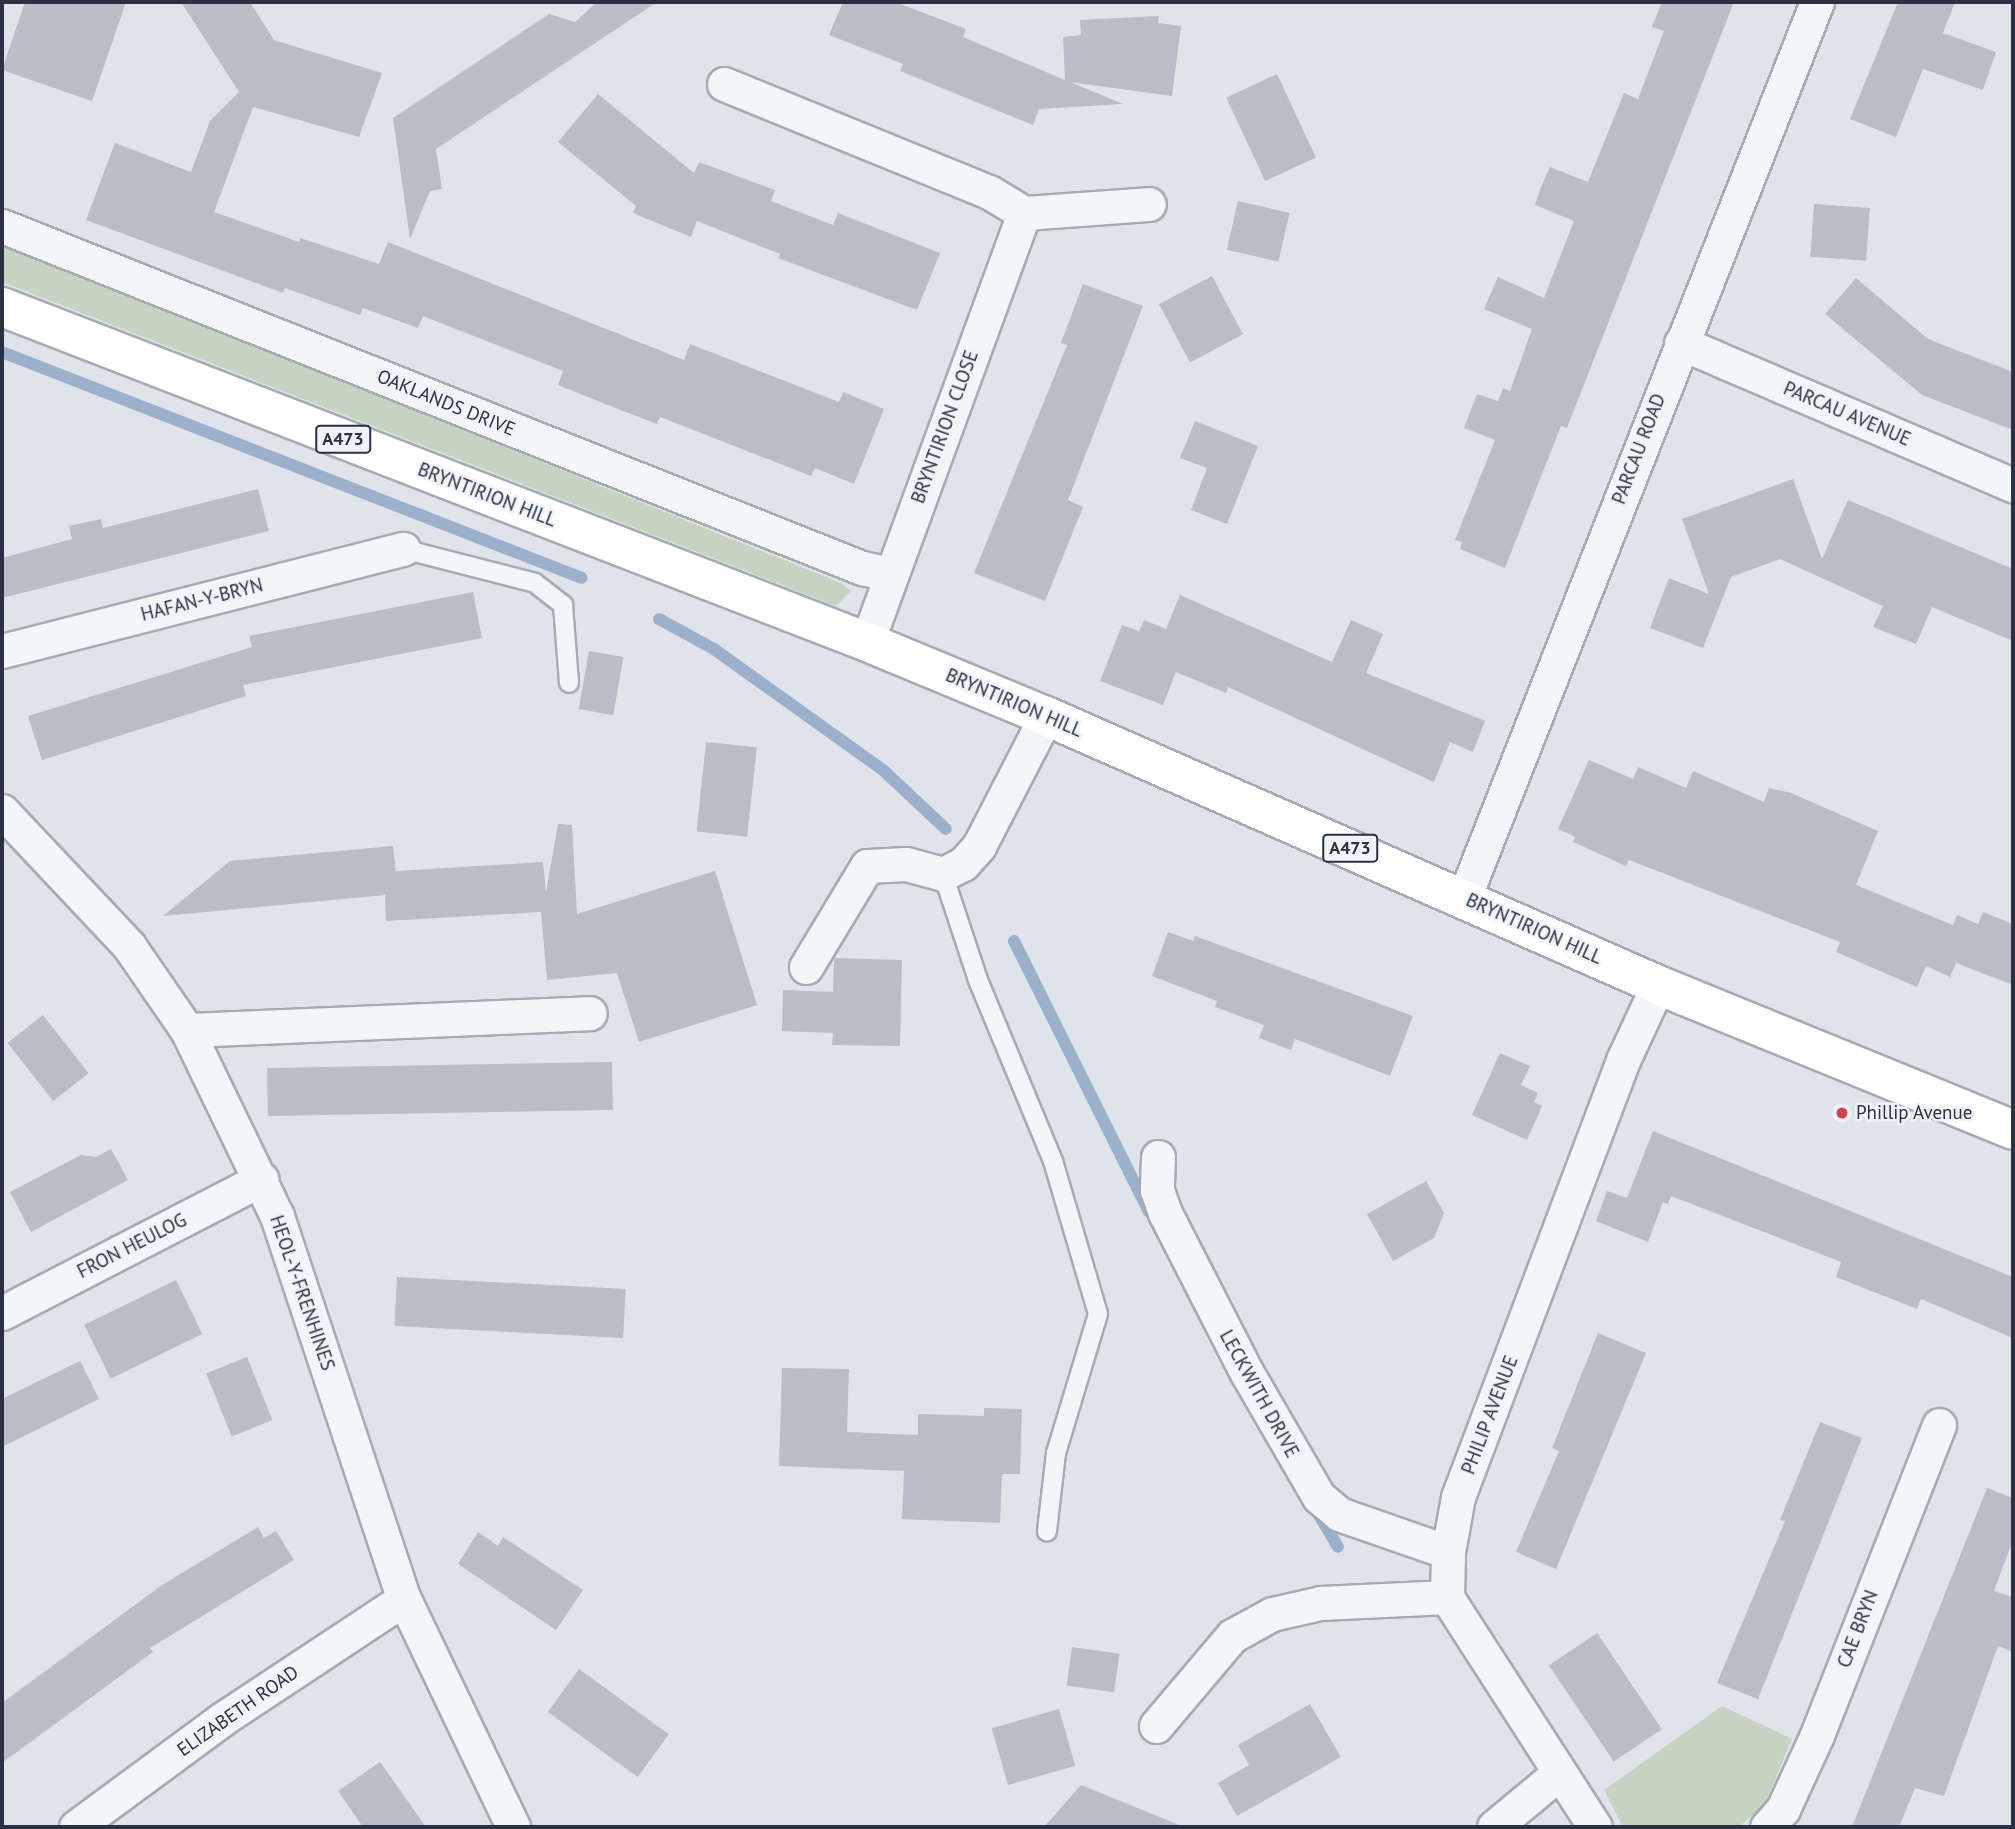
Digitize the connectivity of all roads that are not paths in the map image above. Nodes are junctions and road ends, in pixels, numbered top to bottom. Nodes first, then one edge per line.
1 (1816, 2) edge
2 (724, 84) dead end
3 (1149, 204) dead end
4 (1024, 213) junction
5 (2, 226) edge
6 (2, 307) edge
7 (1681, 343) junction
8 (2013, 485) edge
9 (403, 549) joint
10 (891, 574) junction
11 (867, 642) junction
12 (2, 651) edge
13 (569, 683) dead end
14 (1046, 716) junction
15 (6, 821) edge
16 (943, 874) junction
17 (1464, 898) junction
18 (806, 967) dead end
19 (1658, 985) junction
20 (590, 1013) dead end
21 (187, 1030) junction
22 (2013, 1130) edge
23 (1158, 1157) dead end
24 (262, 1179) junction
25 (2, 1313) edge
26 (1939, 1425) dead end
27 (1047, 1531) dead end
28 (1448, 1552) junction
29 (1447, 1597) junction
30 (404, 1599) junction
31 (1156, 1726) dead end
32 (1559, 1773) junction
33 (76, 1827) edge
34 (513, 1827) edge
35 (1494, 1827) edge
36 (1595, 1827) edge
37 (1767, 1827) edge

1 - 7 street, PARCAU ROAD
2 - 4 street
3 - 4 street
4 - 10 street, BRYNTIRION CLOSE
5 - 10 street, OAKLANDS DRIVE
6 - 11 main road, BRYNTIRION HILL / A473
7 - 8 street, PARCAU AVENUE
7 - 17 street, PARCAU ROAD
9 - 12 street, HAFAN-Y-BRYN
9 - 13 lane
10 - 11 street, BRYNTIRION CLOSE
11 - 14 main road, BRYNTIRION HILL / A473
14 - 16 street
14 - 17 main road, BRYNTIRION HILL / A473
15 - 21 street, HEOL-Y-FRENHINES
16 - 18 street
16 - 27 lane
17 - 19 main road, BRYNTIRION HILL / A473
19 - 22 main road, BRYNTIRION HILL / A473
19 - 28 street, PHILIP AVENUE
20 - 21 street
21 - 24 street, HEOL-Y-FRENHINES
23 - 28 street, LECKWITH DRIVE
24 - 25 street, FRON HEULOG
24 - 30 street, HEOL-Y-FRENHINES
26 - 37 street, CAE BRYN
28 - 29 street, PHILIP AVENUE
29 - 31 street
29 - 32 street
30 - 33 street, ELIZABETH ROAD
30 - 34 street, HEOL-Y-FRENHINES
32 - 35 street
32 - 36 street

